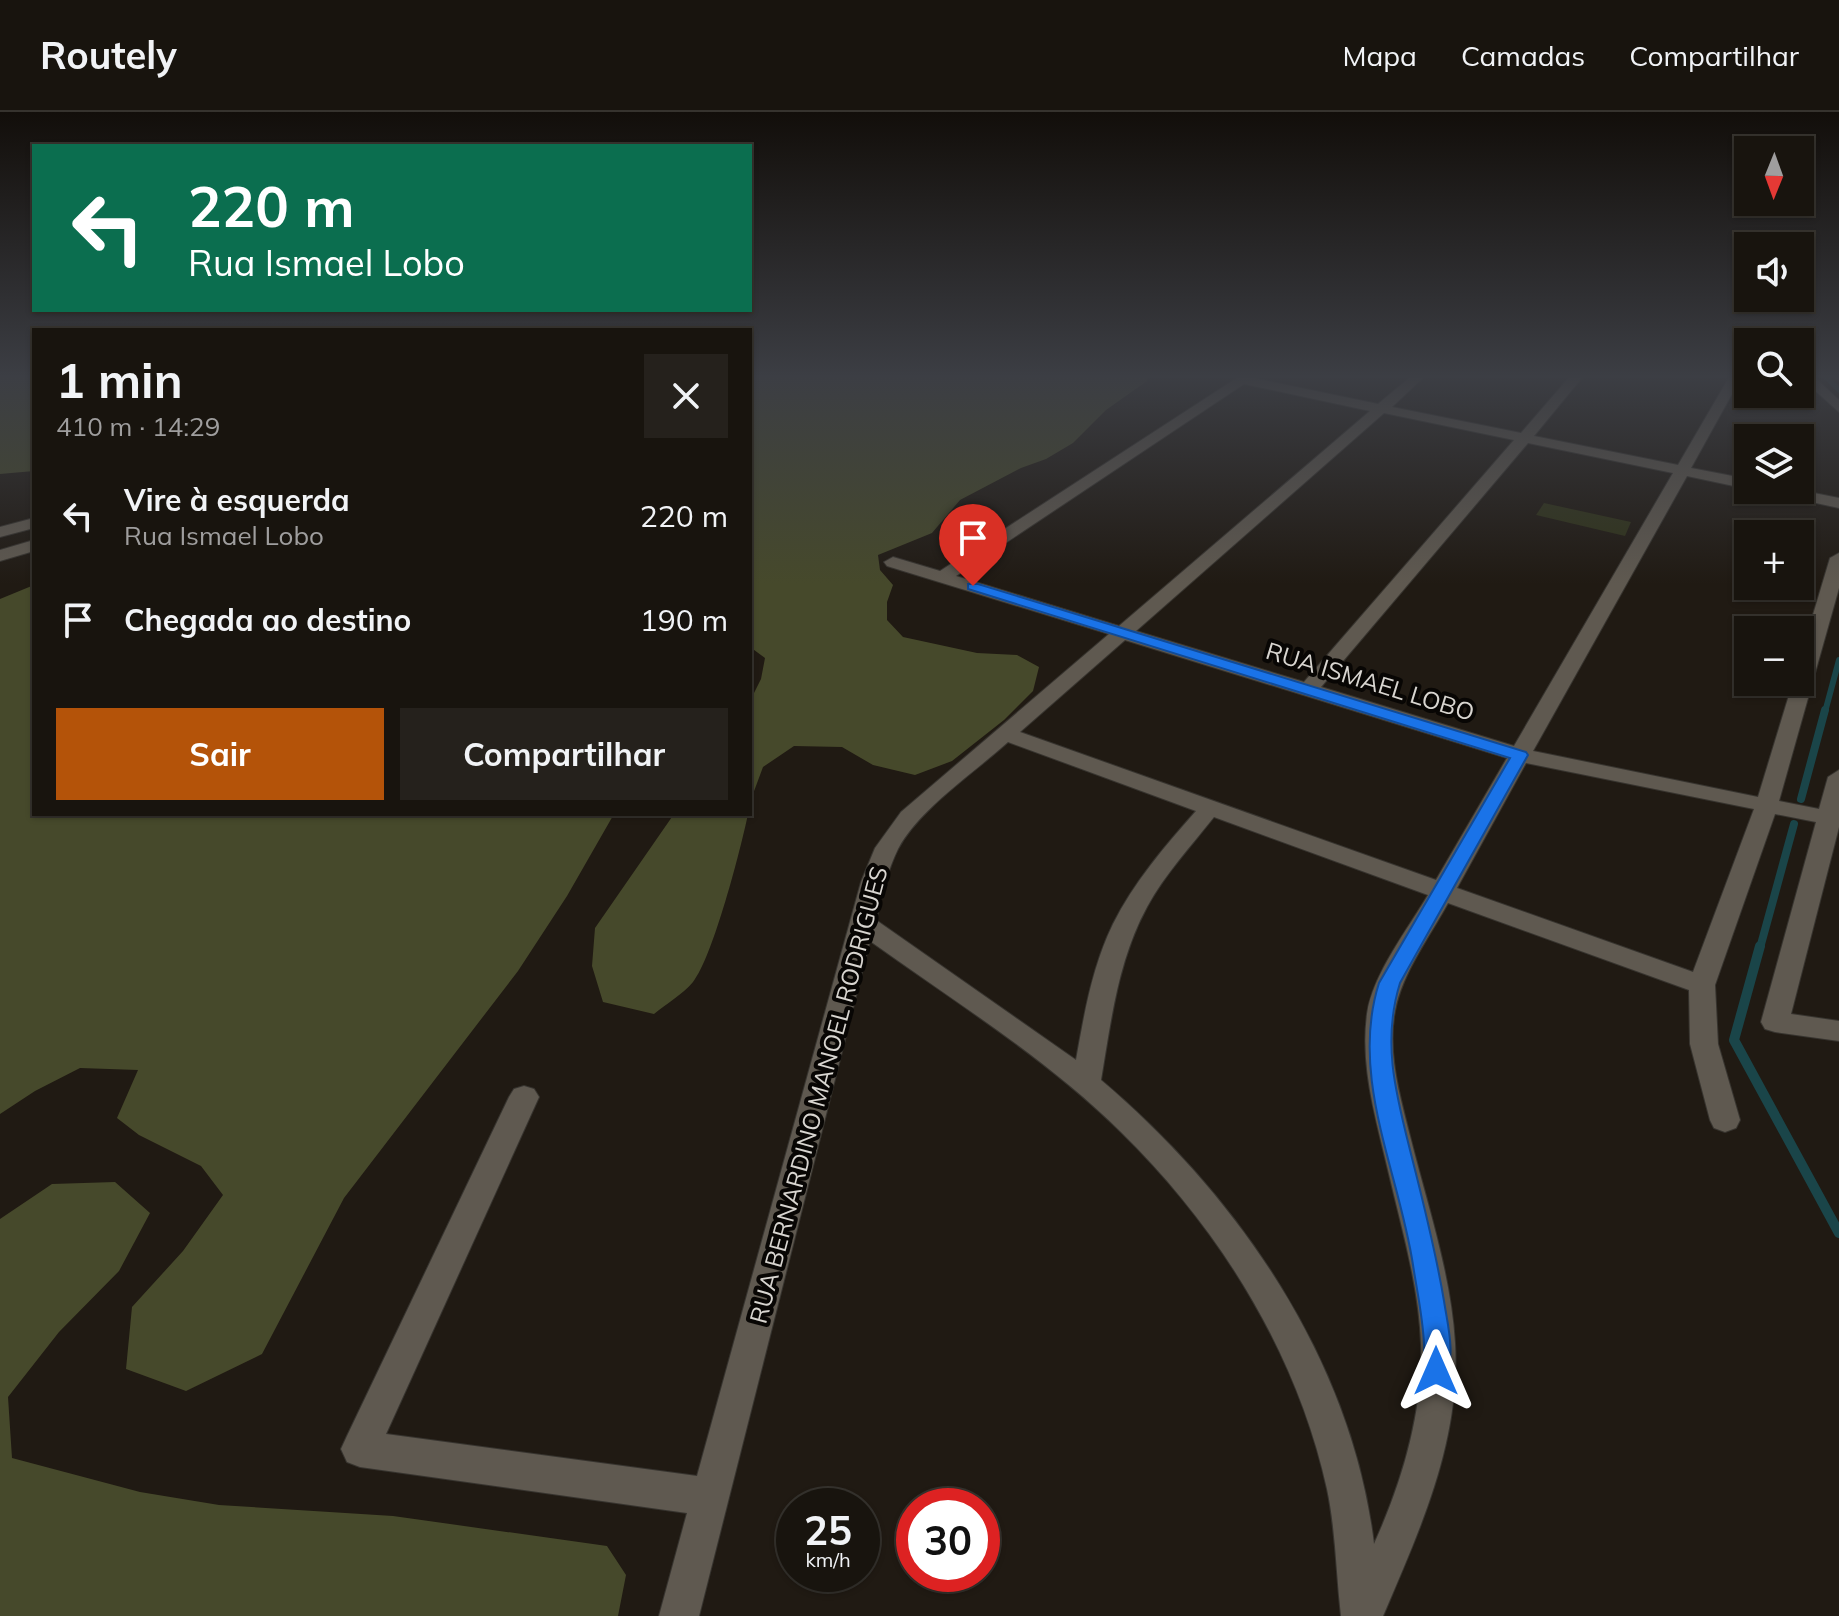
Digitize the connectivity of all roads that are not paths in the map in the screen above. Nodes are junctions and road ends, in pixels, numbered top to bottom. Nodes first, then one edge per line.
1 (1145, 444) edge
2 (1340, 444) edge
3 (1519, 444) edge
4 (1555, 444) edge
5 (1697, 444) edge
6 (1682, 470) junction
7 (1734, 481) edge
8 (1814, 498) edge
9 (1839, 503) edge
10 (32, 524) edge
11 (0, 532) edge
12 (32, 546) edge
13 (0, 556) edge
14 (1839, 558) edge
15 (893, 562) dead end
16 (943, 577) junction
17 (1123, 633) junction
18 (1308, 690) junction
19 (1005, 734) junction
20 (1520, 755) junction
21 (1839, 777) edge
22 (1766, 807) junction
23 (1210, 808) junction
24 (1834, 820) edge
25 (1442, 892) junction
26 (863, 923) junction
27 (1702, 985) junction
28 (1839, 1031) edge
29 (1086, 1084) junction
30 (524, 1097) dead end
31 (1725, 1120) dead end
32 (712, 1497) junction
33 (679, 1616) edge
34 (1361, 1616) edge

1 - 16 street
2 - 17 street, RUA BERNARDINO MANOEL RODRIGUES
3 - 18 street
4 - 6 street
5 - 6 street
6 - 7 street
6 - 20 street
8 - 9 street
10 - 11 street
12 - 13 street
14 - 22 street
15 - 16 street, RUA ISMAEL LOBO
16 - 17 street, RUA ISMAEL LOBO
17 - 18 street, RUA ISMAEL LOBO
17 - 19 street, RUA BERNARDINO MANOEL RODRIGUES
18 - 20 street, RUA ISMAEL LOBO
19 - 23 street
19 - 26 street, RUA BERNARDINO MANOEL RODRIGUES
20 - 22 street, RUA ISMAEL LOBO
20 - 25 street
21 - 24 street
22 - 24 street, RUA ISMAEL LOBO
22 - 27 street
23 - 25 street
23 - 29 street
24 - 28 street
25 - 27 street
25 - 34 street
26 - 29 street
26 - 32 street, RUA BERNARDINO MANOEL RODRIGUES
27 - 31 street
29 - 34 street
30 - 32 street
32 - 33 street, RUA BERNARDINO MANOEL RODRIGUES

